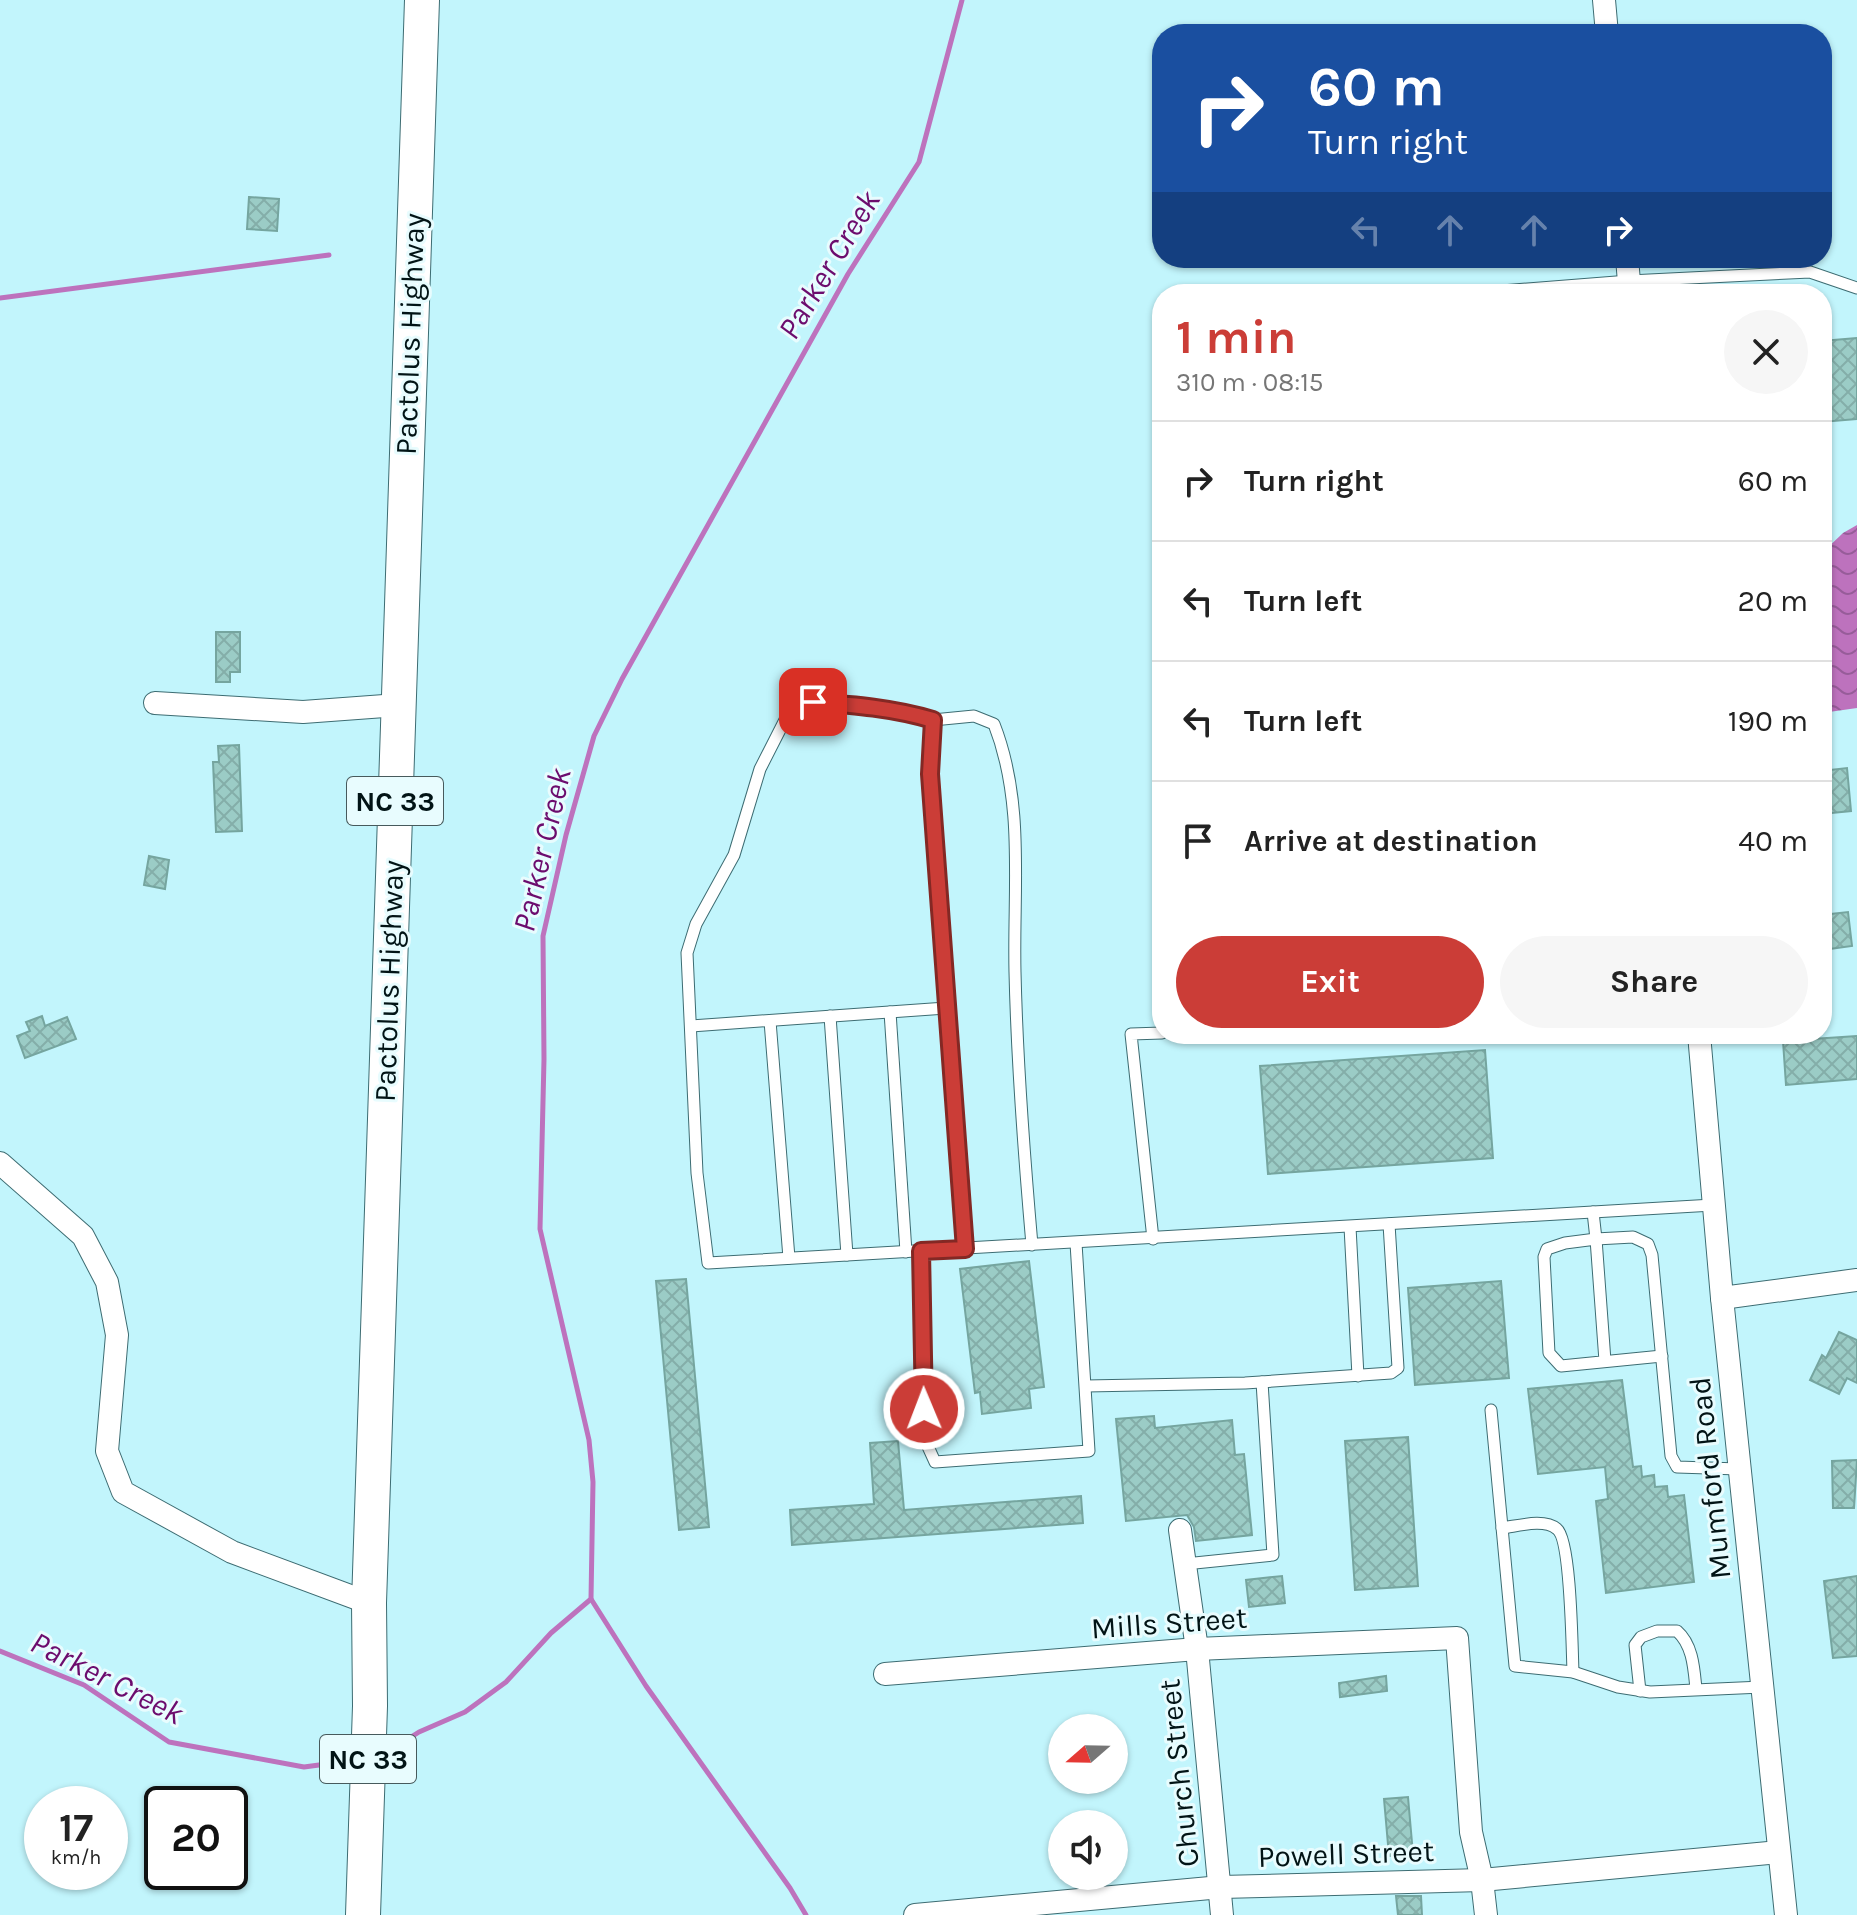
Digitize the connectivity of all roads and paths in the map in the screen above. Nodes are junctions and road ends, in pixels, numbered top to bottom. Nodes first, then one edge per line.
1 (422, 0) edge
2 (1604, 0) edge
3 (1606, 24) edge
4 (1674, 284) edge
5 (1857, 288) edge
6 (155, 703) dead end
7 (398, 705) junction
8 (933, 720) junction
9 (946, 1008) junction
10 (890, 1012) junction
11 (830, 1016) junction
12 (770, 1021) junction
13 (691, 1026) junction
14 (1152, 1033) edge
15 (1700, 1044) edge
16 (0, 1163) edge
17 (1713, 1205) junction
18 (1593, 1212) junction
19 (1389, 1224) junction
20 (1350, 1227) junction
21 (1153, 1239) junction
22 (1596, 1239) junction
23 (1076, 1243) junction
24 (1032, 1245) junction
25 (965, 1249) junction
26 (921, 1251) junction
27 (906, 1252) junction
28 (847, 1255) junction
29 (789, 1258) junction
30 (1857, 1280) edge
31 (1722, 1298) junction
32 (1662, 1356) junction
33 (1605, 1361) junction
34 (1358, 1376) junction
35 (1262, 1382) junction
36 (1086, 1386) junction
37 (1491, 1410) dead end
38 (1739, 1469) junction
39 (1502, 1528) junction
40 (1180, 1530) dead end
41 (1185, 1564) junction
42 (369, 1603) junction
43 (1197, 1649) junction
44 (1573, 1672) junction
45 (885, 1674) dead end
46 (1762, 1687) junction
47 (1696, 1689) junction
48 (1640, 1691) junction
49 (1779, 1852) junction
50 (1482, 1880) junction
51 (1221, 1887) junction
52 (363, 1915) edge
53 (915, 1915) edge
54 (1222, 1915) edge
55 (1486, 1915) edge
56 (1786, 1915) edge

1 - 7 main road, Pactolus Highway / NC 33
2 - 3 street
4 - 5 lane
6 - 7 street
7 - 42 main road, Pactolus Highway / NC 33
8 - 9 lane
8 - 13 lane
8 - 24 lane
9 - 10 lane
9 - 25 lane
10 - 11 lane
10 - 27 lane
11 - 12 lane
11 - 28 lane
12 - 13 lane
12 - 29 lane
13 - 29 lane
14 - 21 lane
15 - 17 street, Mumford Road
16 - 42 street
17 - 18 lane
17 - 31 street, Mumford Road
18 - 19 lane
18 - 22 lane
19 - 20 lane
19 - 34 lane
20 - 21 lane
20 - 34 lane
21 - 23 lane
22 - 32 lane
22 - 33 lane
22 - 33 lane
23 - 24 lane
23 - 36 lane
24 - 25 lane
25 - 26 lane
26 - 27 lane
26 - 36 lane
27 - 28 lane
28 - 29 lane
30 - 31 street
31 - 38 street, Mumford Road
32 - 33 lane
32 - 38 lane
34 - 35 lane
35 - 36 lane
35 - 41 lane
37 - 39 lane
38 - 46 street, Mumford Road
39 - 44 lane
39 - 44 lane
40 - 41 street, Church Street
41 - 43 street, Church Street
42 - 52 main road, Pactolus Highway / NC 33
43 - 45 street, Mills Street
43 - 50 street, Mills Street
43 - 51 street, Church Street
44 - 48 lane
46 - 47 lane
46 - 49 street, Mumford Road
47 - 48 lane
47 - 48 lane
49 - 50 street, Powell Street
49 - 56 street, Mumford Road
50 - 51 street, Powell Street
50 - 55 street
51 - 53 street, Powell Street
51 - 54 street, Church Street

